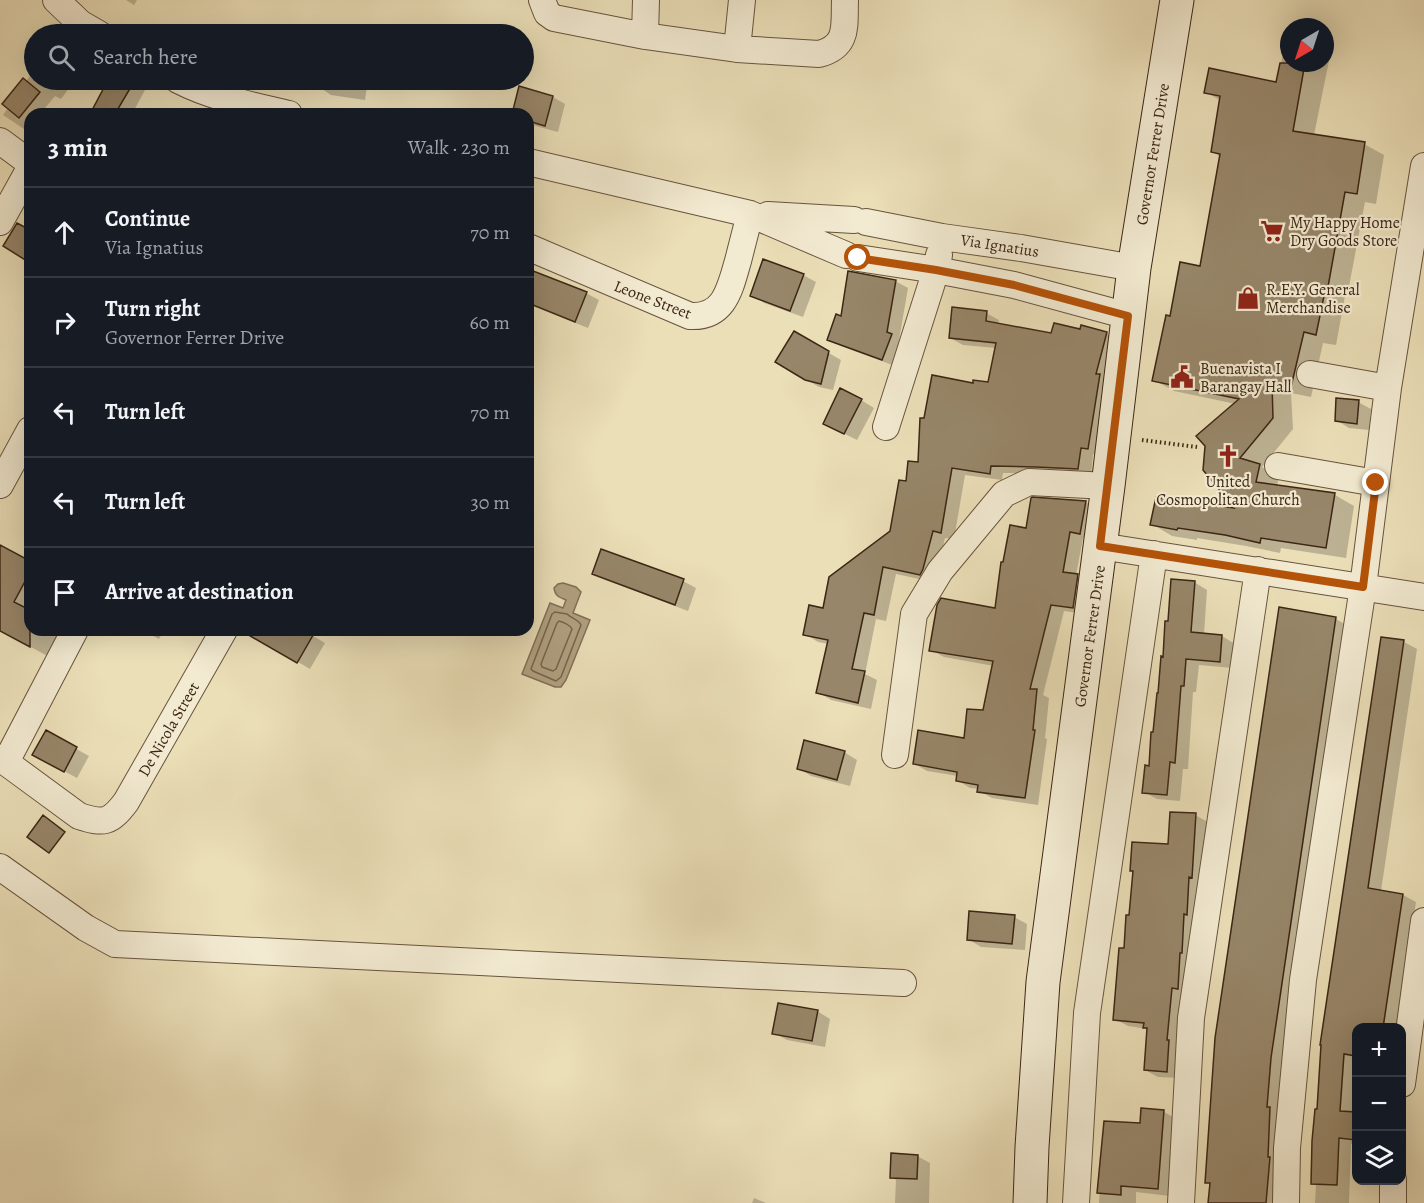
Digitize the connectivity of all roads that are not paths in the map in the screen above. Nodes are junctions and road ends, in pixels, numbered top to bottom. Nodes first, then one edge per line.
1 (56, 0) edge
2 (542, 0) edge
3 (646, 0) edge
4 (742, 0) edge
5 (845, 0) edge
6 (1177, 0) edge
7 (82, 24) edge
8 (645, 36) junction
9 (737, 49) junction
10 (202, 90) edge
11 (262, 108) edge
12 (0, 141) edge
13 (24, 159) edge
14 (534, 163) edge
15 (1424, 166) edge
16 (24, 179) edge
17 (750, 214) junction
18 (0, 222) edge
19 (942, 237) junction
20 (1021, 248) junction
21 (534, 250) edge
22 (1134, 268) junction
23 (936, 270) junction
24 (1014, 285) junction
25 (1128, 316) junction
26 (1310, 374) dead end
27 (1388, 388) junction
28 (885, 427) dead end
29 (24, 441) edge
30 (1278, 466) dead end
31 (1376, 483) junction
32 (0, 485) edge
33 (1108, 486) junction
34 (1100, 546) junction
35 (1154, 554) junction
36 (1257, 570) junction
37 (1363, 587) junction
38 (1424, 597) edge
39 (72, 636) edge
40 (221, 636) edge
41 (896, 755) dead end
42 (3, 760) edge
43 (0, 867) edge
44 (1424, 921) edge
45 (903, 983) dead end
46 (1402, 1077) edge
47 (1394, 1185) edge
48 (1030, 1203) edge
49 (1076, 1203) edge
50 (1181, 1203) edge
51 (1287, 1203) edge
52 (1392, 1203) edge

1 - 7 street
2 - 8 street
3 - 8 street
4 - 9 street
5 - 9 street
6 - 22 main road, Governor Ferrer Drive
8 - 9 street
10 - 11 street
12 - 13 street
14 - 17 street, Via Ignatius
15 - 27 street
16 - 18 street
17 - 19 street, Via Ignatius
17 - 21 street, Leone Street
17 - 23 street, Via Ignatius
19 - 20 street, Via Ignatius
19 - 23 street
20 - 22 street, Via Ignatius
20 - 24 street
22 - 25 main road, Governor Ferrer Drive
23 - 24 street, Via Ignatius
23 - 28 street
24 - 25 street, Via Ignatius
25 - 33 main road, Governor Ferrer Drive
26 - 27 street
27 - 31 street
29 - 32 street
30 - 31 street
31 - 37 street
33 - 34 main road, Governor Ferrer Drive
33 - 41 street
34 - 35 street
34 - 48 main road, Governor Ferrer Drive
35 - 36 street
35 - 49 street
36 - 37 street
36 - 50 street
37 - 38 street
37 - 51 street
39 - 42 street
40 - 42 street, De Nicola Street
43 - 45 street
44 - 46 street
47 - 52 street

